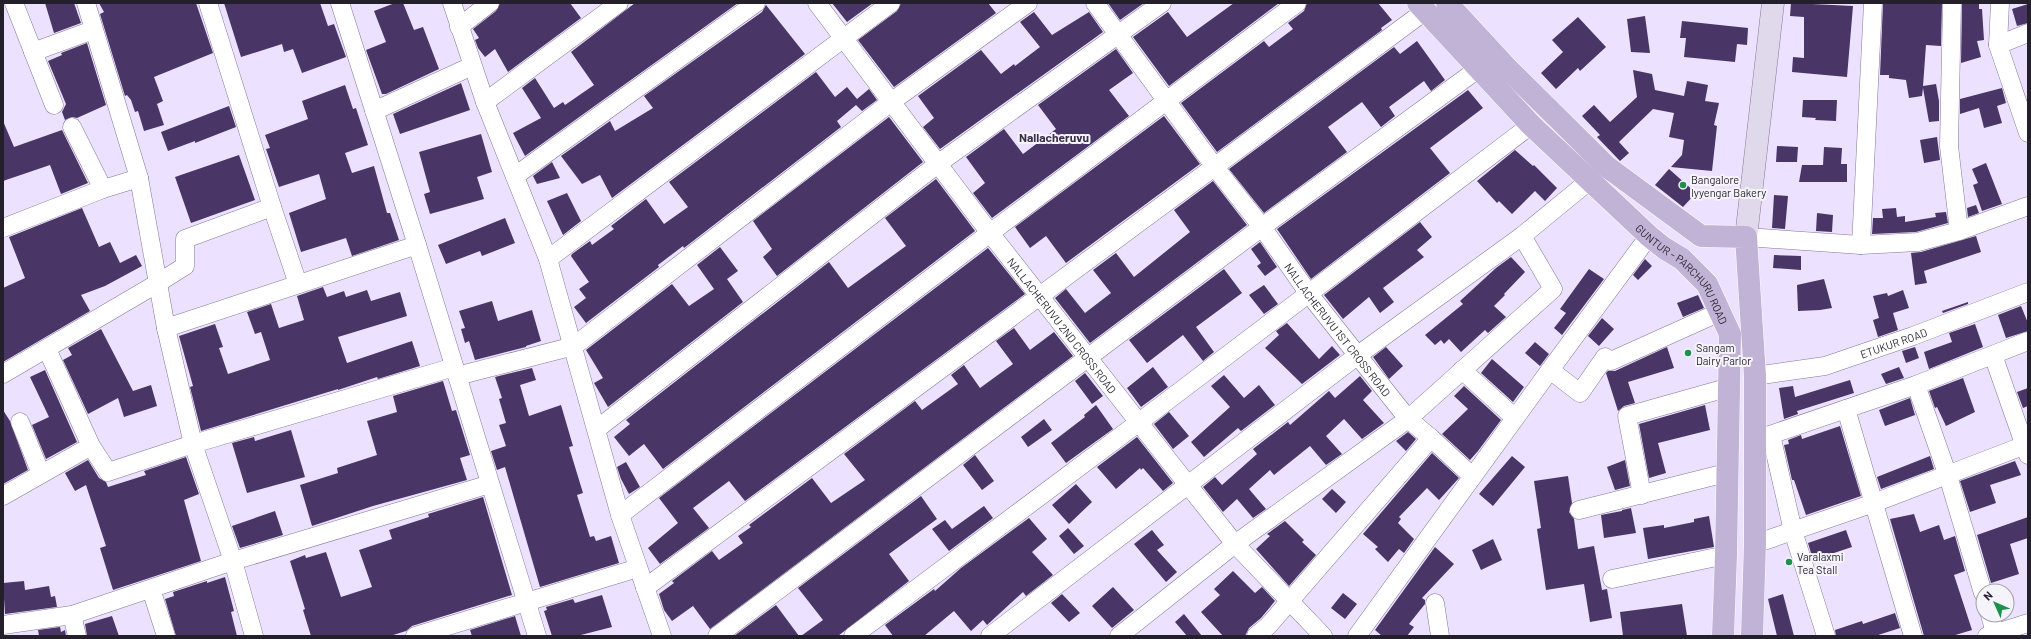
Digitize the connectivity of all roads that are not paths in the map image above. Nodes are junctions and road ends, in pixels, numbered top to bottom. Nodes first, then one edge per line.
1 (14, 3) edge
2 (86, 3) edge
3 (208, 3) edge
4 (340, 3) edge
5 (452, 3) edge
6 (490, 3) edge
7 (619, 3) edge
8 (756, 3) edge
9 (816, 3) edge
10 (890, 3) edge
11 (1028, 3) edge
12 (1095, 3) edge
13 (1162, 3) edge
14 (1297, 3) edge
15 (1447, 3) edge
16 (1773, 3) edge
17 (1873, 3) edge
18 (1952, 3) edge
19 (2000, 3) edge
20 (1422, 7) edge
21 (459, 27) junction
22 (94, 30) junction
23 (2028, 33) edge
24 (1118, 35) junction
25 (843, 38) junction
26 (1998, 45) junction
27 (33, 52) junction
28 (472, 66) junction
29 (1478, 69) junction
30 (1168, 101) junction
31 (485, 102) junction
32 (891, 102) junction
33 (54, 104) dead end
34 (374, 111) junction
35 (1531, 125) junction
36 (72, 128) dead end
37 (2027, 128) edge
38 (938, 163) junction
39 (1214, 166) junction
40 (515, 176) junction
41 (139, 178) junction
42 (1589, 181) junction
43 (103, 189) junction
44 (2028, 206) edge
45 (272, 207) junction
46 (1262, 227) junction
47 (3, 228) edge
48 (1959, 231) junction
49 (990, 233) junction
50 (1522, 236) junction
51 (1649, 236) junction
52 (1701, 236) junction
53 (1746, 237) junction
54 (416, 245) junction
55 (1861, 246) junction
56 (548, 259) junction
57 (1682, 259) junction
58 (158, 283) junction
59 (298, 284) junction
60 (2028, 292) edge
61 (1308, 294) junction
62 (1041, 297) junction
63 (1720, 312) junction
64 (166, 328) junction
65 (1730, 334) junction
66 (1752, 338) junction
67 (2028, 342) edge
68 (574, 346) junction
69 (46, 349) junction
70 (1358, 355) junction
71 (1993, 355) junction
72 (1087, 359) junction
73 (1462, 370) junction
74 (1550, 370) junction
75 (455, 371) junction
76 (3, 374) edge
77 (1755, 376) junction
78 (1916, 385) junction
79 (1730, 387) junction
80 (1846, 409) junction
81 (1515, 418) junction
82 (1408, 419) junction
83 (20, 422) dead end
84 (1138, 423) junction
85 (597, 429) junction
86 (1763, 437) junction
87 (1431, 438) junction
88 (194, 444) junction
89 (91, 446) junction
90 (2027, 448) edge
91 (1726, 473) junction
92 (41, 474) junction
93 (1472, 476) junction
94 (1948, 476) junction
95 (490, 484) junction
96 (1188, 485) junction
97 (1642, 494) junction
98 (3, 496) edge
99 (1874, 503) junction
100 (1579, 510) dead end
101 (620, 514) junction
102 (1793, 531) junction
103 (1235, 544) junction
104 (1755, 544) junction
105 (1726, 555) junction
106 (233, 561) junction
107 (638, 568) junction
108 (1612, 579) dead end
109 (1980, 583) edge
110 (151, 588) junction
111 (645, 588) junction
112 (526, 601) junction
113 (1288, 602) junction
114 (1435, 603) dead end
115 (72, 615) junction
116 (1991, 623) edge
117 (2028, 623) edge
118 (3, 625) edge
119 (1993, 635) edge
120 (77, 636) edge
121 (166, 636) edge
122 (254, 636) edge
123 (415, 636) edge
124 (537, 636) edge
125 (662, 636) edge
126 (717, 636) edge
127 (853, 636) edge
128 (990, 636) edge
129 (1119, 636) edge
130 (1256, 636) edge
131 (1323, 636) edge
132 (1357, 636) edge
133 (1440, 636) edge
134 (1723, 636) edge
135 (1752, 636) edge
136 (1826, 636) edge
137 (1913, 636) edge

1 - 27 street
2 - 22 street
3 - 45 street
4 - 34 street
5 - 21 street
6 - 21 street
7 - 31 street
8 - 40 street
9 - 25 street, NALLACHERUVU 2ND CROSS ROAD
10 - 25 street
11 - 32 street
12 - 24 street, NALLACHERUVU 1ST CROSS ROAD
13 - 24 street
14 - 30 street
15 - 52 main road
16 - 53 street
17 - 55 street
18 - 48 street
19 - 26 street
20 - 29 main road, GUNTUR - PARCHURU ROAD
20 - 39 street
21 - 28 street
22 - 27 street
22 - 41 street
23 - 26 street
24 - 30 street, NALLACHERUVU 1ST CROSS ROAD
24 - 38 street
25 - 32 street, NALLACHERUVU 2ND CROSS ROAD
25 - 56 street
26 - 37 street
27 - 33 street
28 - 31 street
28 - 34 street
29 - 35 main road, GUNTUR - PARCHURU ROAD
29 - 46 street
30 - 39 street, NALLACHERUVU 1ST CROSS ROAD
30 - 49 street
31 - 40 street
32 - 38 street, NALLACHERUVU 2ND CROSS ROAD
32 - 68 street
34 - 54 street
35 - 42 main road, GUNTUR - PARCHURU ROAD
35 - 61 street
36 - 43 street
38 - 49 street, NALLACHERUVU 2ND CROSS ROAD
38 - 85 street
39 - 46 street, NALLACHERUVU 1ST CROSS ROAD
39 - 62 street
40 - 56 street
41 - 43 street
41 - 58 street
42 - 50 street
42 - 51 main road, GUNTUR - PARCHURU ROAD
43 - 47 street
44 - 48 street
45 - 58 street
45 - 59 street
46 - 61 street, NALLACHERUVU 1ST CROSS ROAD
46 - 72 street
48 - 55 street
49 - 62 street, NALLACHERUVU 2ND CROSS ROAD
49 - 101 street
50 - 70 street
50 - 73 street
51 - 57 main road, GUNTUR - PARCHURU ROAD
51 - 74 street
52 - 53 main road
52 - 57 main road
53 - 55 street
53 - 66 main road
54 - 59 street
54 - 75 street
56 - 68 street
57 - 63 main road, GUNTUR - PARCHURU ROAD
58 - 64 street
58 - 69 street
59 - 64 street
60 - 77 street, ETUKUR ROAD
61 - 70 street, NALLACHERUVU 1ST CROSS ROAD
61 - 84 street
62 - 72 street, NALLACHERUVU 2ND CROSS ROAD
62 - 111 street
63 - 65 main road, GUNTUR - PARCHURU ROAD
63 - 74 street
64 - 88 street
65 - 66 main road
65 - 79 main road, GUNTUR - PARCHURU ROAD
66 - 77 main road
67 - 71 street
68 - 75 street
68 - 85 street
69 - 76 street
69 - 89 street
70 - 82 street, NALLACHERUVU 1ST CROSS ROAD
70 - 96 street
71 - 78 street
71 - 90 street
72 - 84 street, NALLACHERUVU 2ND CROSS ROAD
72 - 126 street
73 - 81 street
73 - 82 street
74 - 81 street
75 - 88 street
75 - 95 street
77 - 86 main road
78 - 80 street
78 - 94 street
79 - 91 main road, GUNTUR - PARCHURU ROAD
79 - 97 street
80 - 86 street
80 - 99 street
81 - 93 street
82 - 87 street, NALLACHERUVU 1ST CROSS ROAD
82 - 103 street
83 - 92 street
84 - 96 street, NALLACHERUVU 2ND CROSS ROAD
84 - 127 street
85 - 101 street
86 - 102 street
86 - 104 main road
87 - 93 street, NALLACHERUVU 1ST CROSS ROAD
87 - 113 street
88 - 89 street
88 - 106 street
89 - 92 street
90 - 94 street
91 - 97 street
91 - 105 main road, GUNTUR - PARCHURU ROAD
92 - 98 street
93 - 132 street
94 - 99 street
94 - 109 street
95 - 106 street
95 - 112 street
96 - 103 street, NALLACHERUVU 2ND CROSS ROAD
96 - 128 street
97 - 100 street
99 - 102 street
99 - 137 street
101 - 107 street
102 - 104 street
102 - 136 street
103 - 113 street, NALLACHERUVU 2ND CROSS ROAD
103 - 129 street
104 - 135 main road
105 - 108 street
105 - 134 main road, GUNTUR - PARCHURU ROAD
106 - 110 street
106 - 122 street
107 - 111 street
107 - 112 street
110 - 115 street
110 - 121 street
111 - 125 street
112 - 123 street
112 - 124 street
113 - 130 street
113 - 131 street, NALLACHERUVU 2ND CROSS ROAD
114 - 133 street
115 - 118 street
115 - 120 street
116 - 119 street
117 - 119 street

